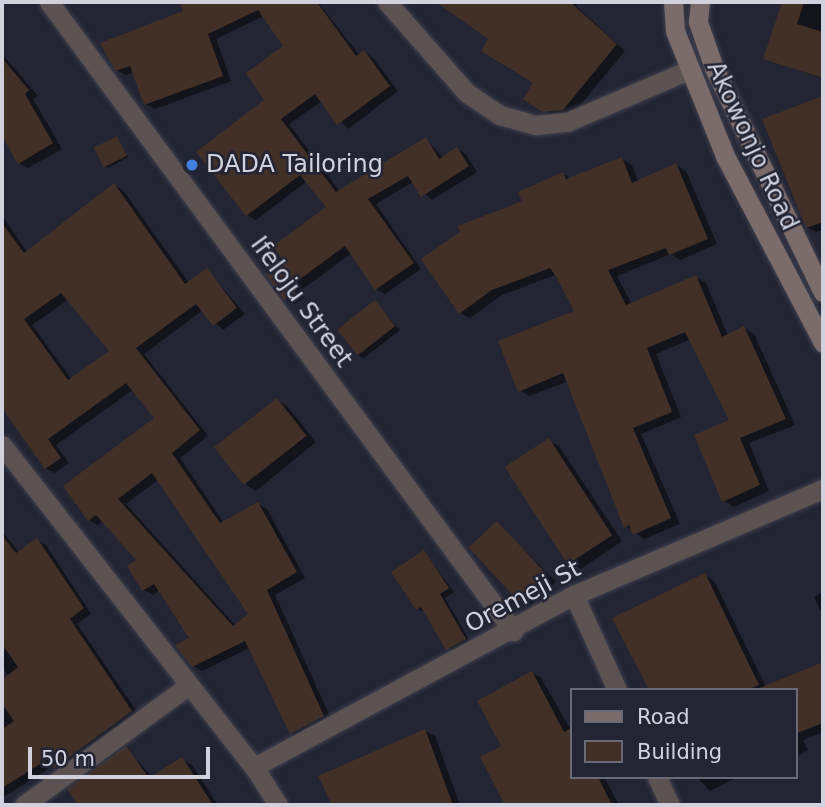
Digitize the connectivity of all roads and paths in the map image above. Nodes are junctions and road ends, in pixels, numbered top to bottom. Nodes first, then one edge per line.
1 (49, 2) edge
2 (387, 2) edge
3 (673, 2) edge
4 (700, 2) edge
5 (689, 70) junction
6 (823, 292) edge
7 (823, 342) edge
8 (2, 445) edge
9 (823, 489) edge
10 (574, 595) junction
11 (513, 631) junction
12 (189, 685) junction
13 (616, 688) edge
14 (254, 767) junction
15 (658, 779) edge
16 (24, 805) edge
17 (278, 805) edge
18 (670, 805) edge

1 - 11 street, Ifeloju Street
2 - 5 street
3 - 5 main road, Akowonjo Road
4 - 6 main road, Akowonjo Road
5 - 7 main road, Akowonjo Road
8 - 12 street
9 - 10 street, Oremeji St
10 - 11 street, Oremeji St
10 - 13 street
11 - 14 street, Oremeji St
12 - 14 street
12 - 16 street
14 - 17 street
15 - 18 street

